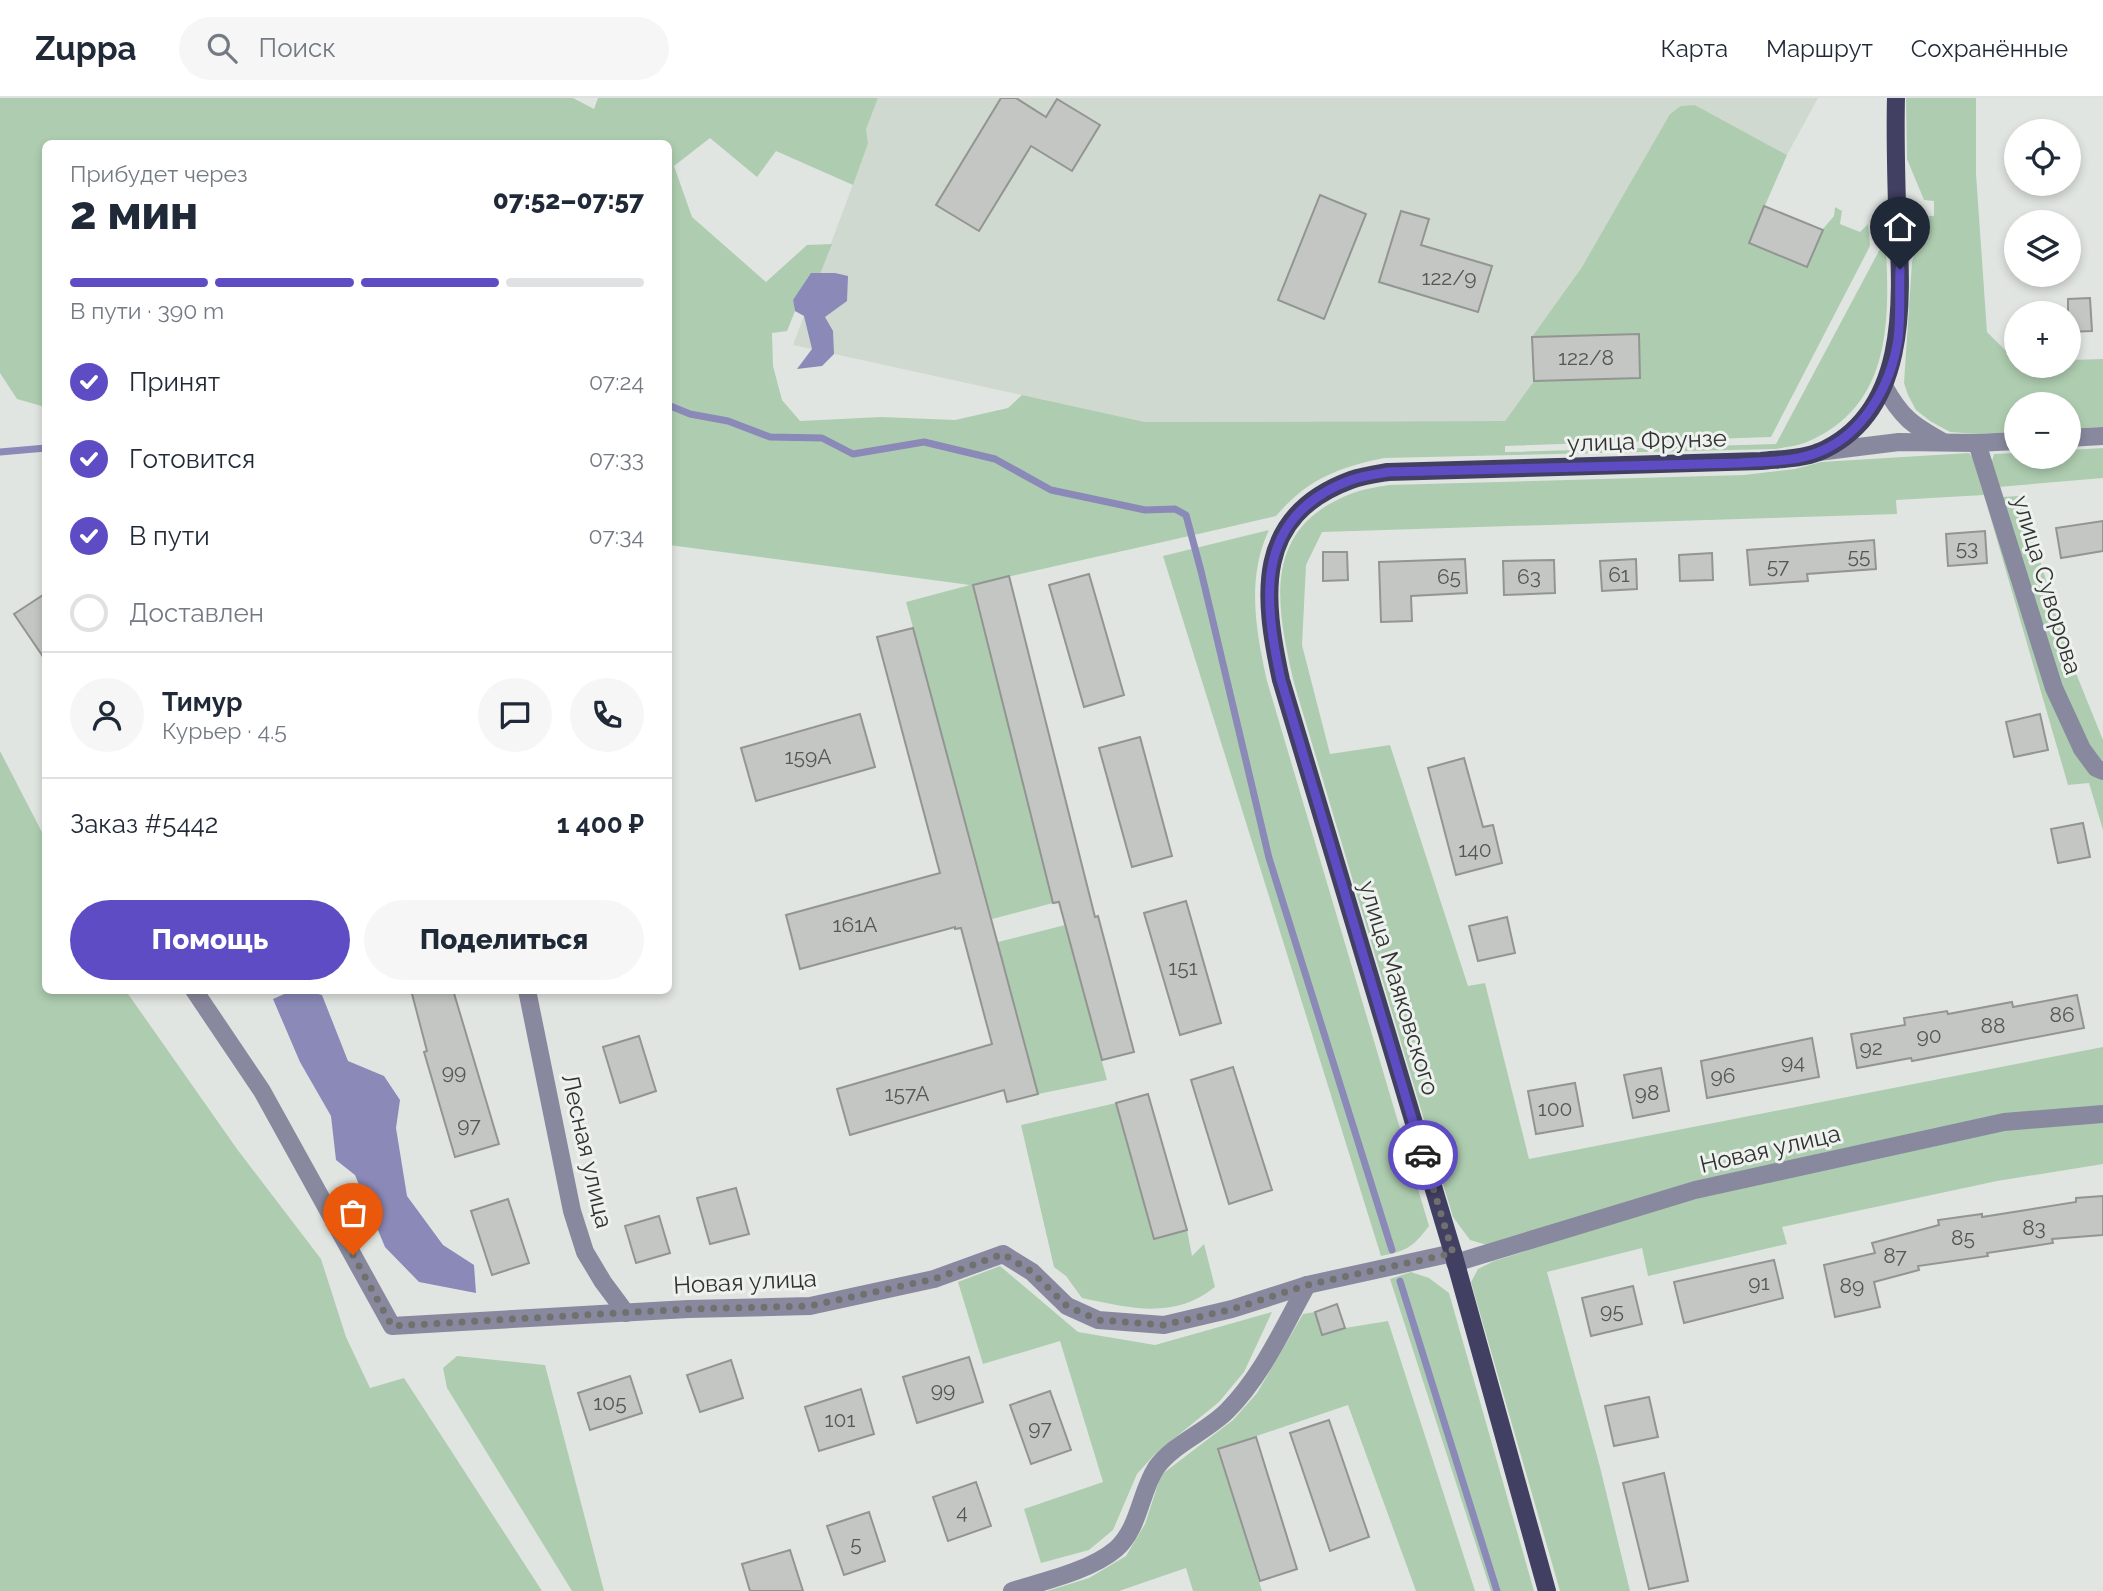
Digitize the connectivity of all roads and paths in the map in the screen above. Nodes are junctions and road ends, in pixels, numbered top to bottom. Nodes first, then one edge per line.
1 (1896, 98) edge
2 (1884, 386) junction
3 (2103, 436) edge
4 (2081, 437) edge
5 (2004, 442) edge
6 (1945, 443) junction
7 (1977, 443) junction
8 (1818, 452) junction
9 (1290, 520) joint
10 (2103, 771) edge
11 (197, 994) edge
12 (528, 994) edge
13 (2103, 1114) edge
14 (1454, 1258) junction
15 (1307, 1285) junction
16 (626, 1312) junction
17 (1012, 1591) edge
18 (1547, 1591) edge

1 - 2 main road
2 - 6 street
2 - 8 main road
3 - 4 street
5 - 7 street, улица Фрунзе
6 - 7 street, улица Фрунзе
6 - 8 street, улица Фрунзе
7 - 10 street, улица Суворова
8 - 9 main road, улица Фрунзе
9 - 14 main road, улица Маяковского
11 - 16 street, Новая улица
12 - 16 street, Лесная улица
13 - 14 street, Новая улица
14 - 15 street, Новая улица
14 - 18 main road, улица Маяковского
15 - 16 street, Новая улица
15 - 17 street

